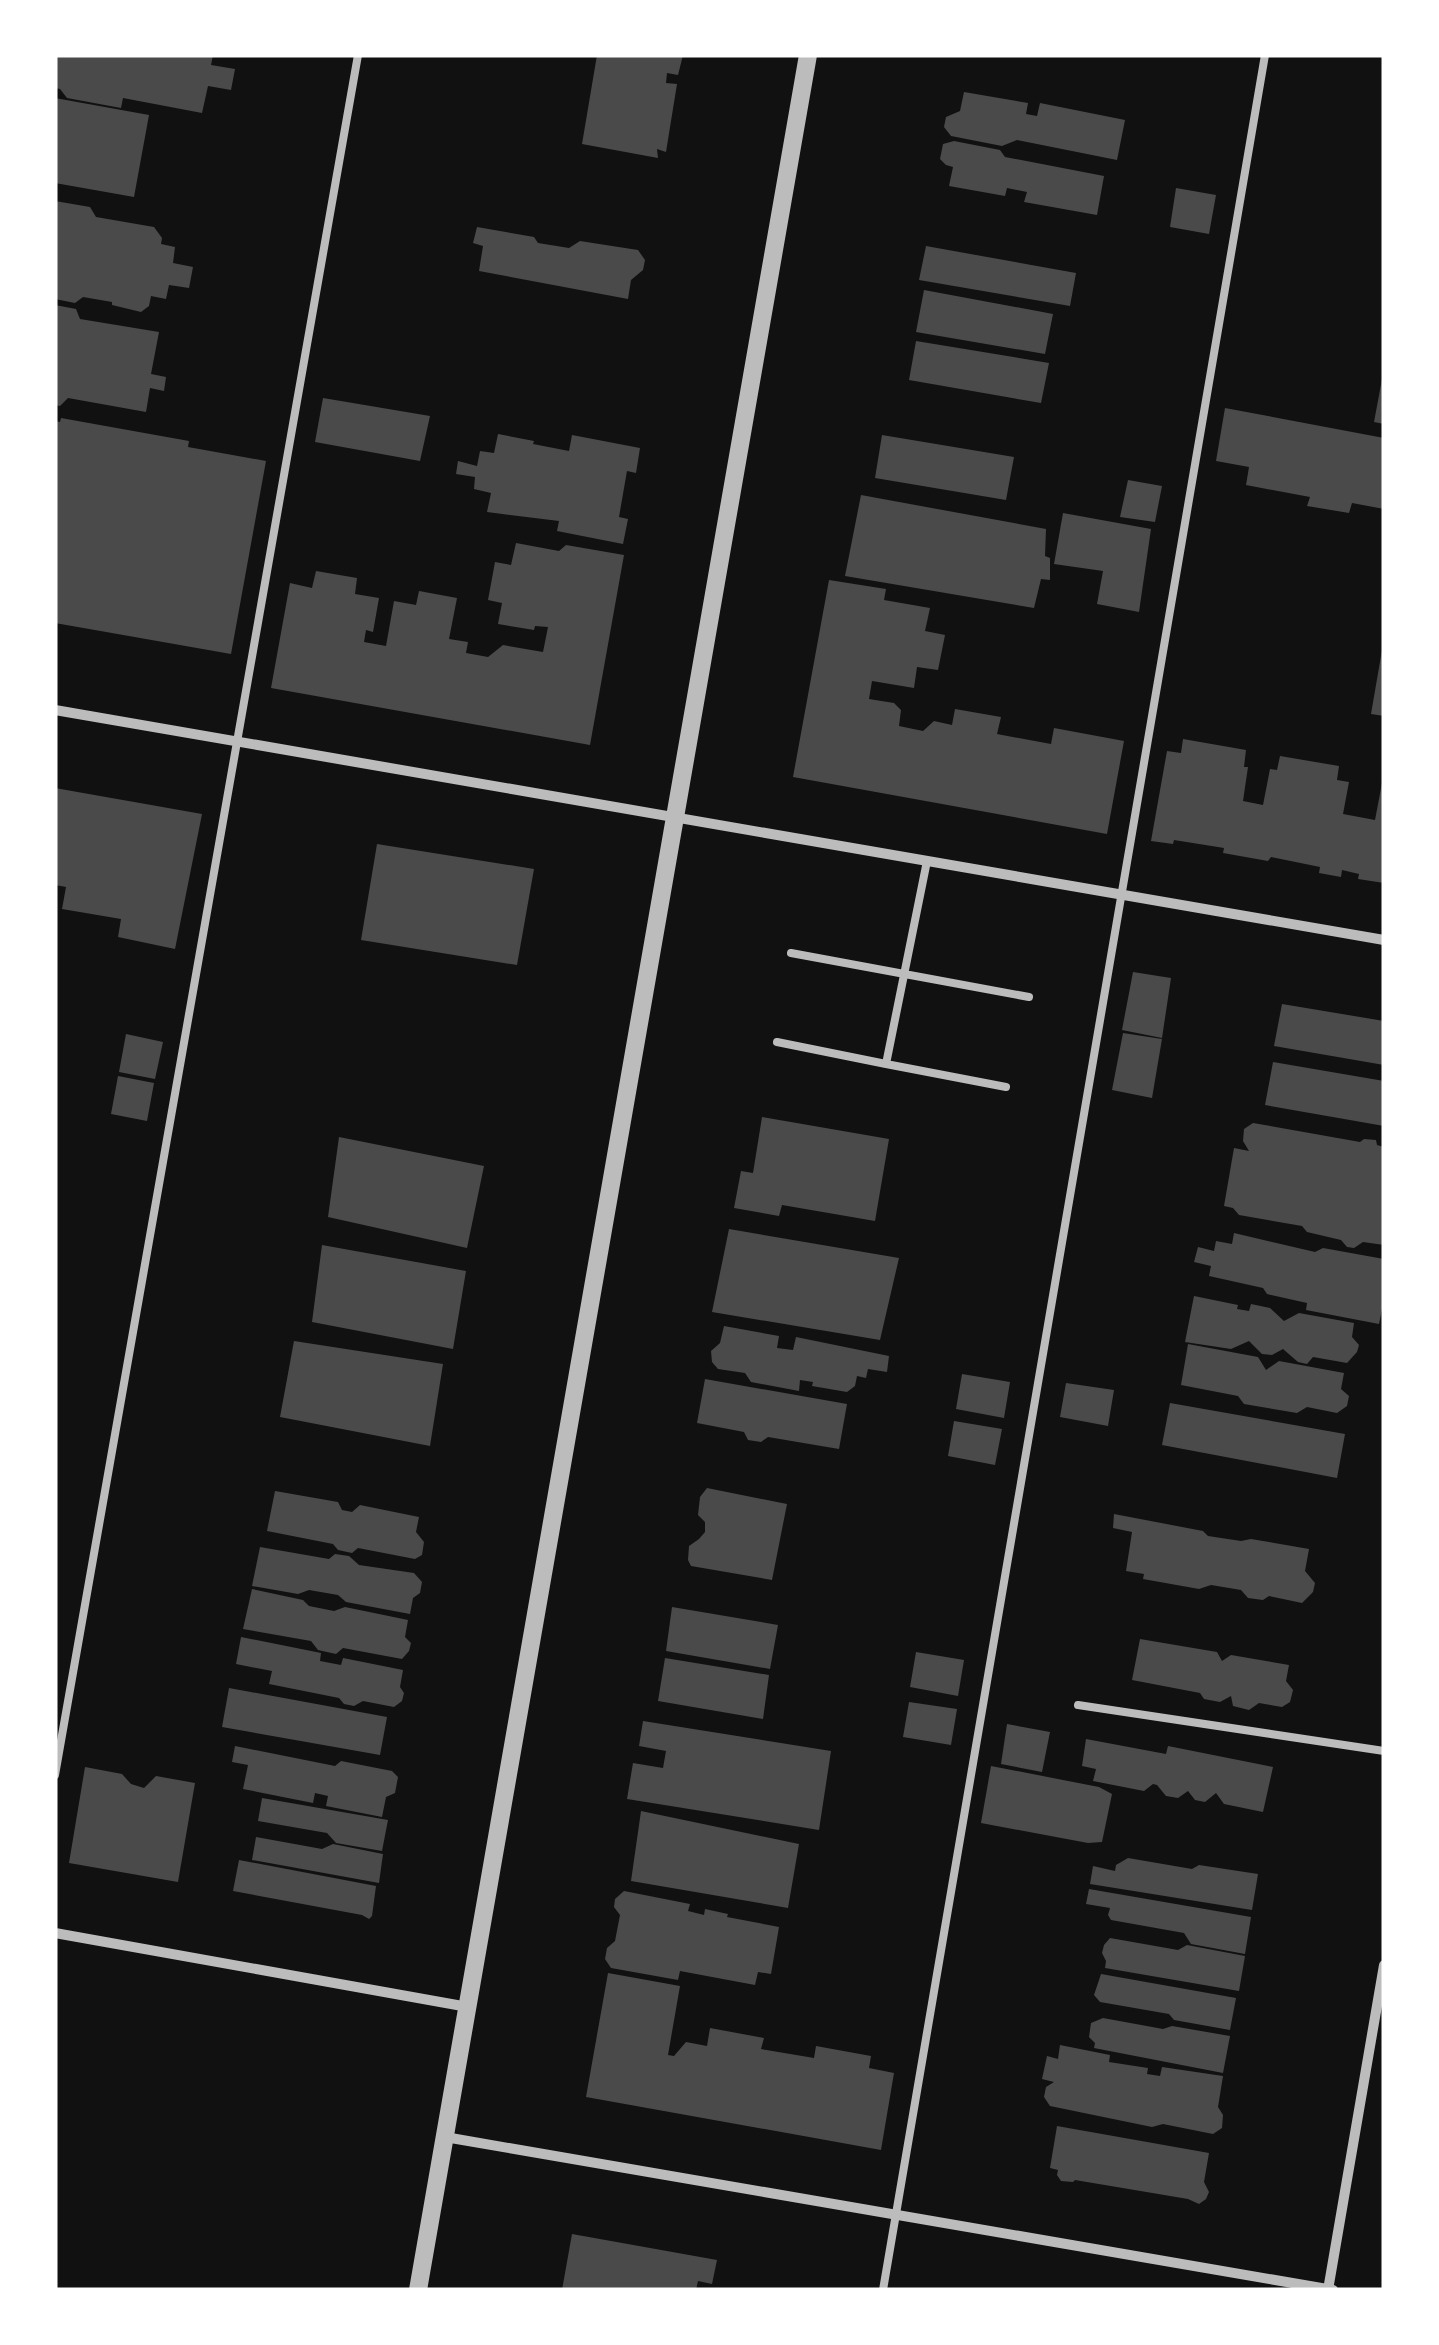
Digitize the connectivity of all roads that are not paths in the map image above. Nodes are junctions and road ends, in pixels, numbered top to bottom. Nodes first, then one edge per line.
1 (358, 55) edge
2 (808, 55) edge
3 (1265, 55) edge
4 (55, 710) edge
5 (238, 742) junction
6 (675, 817) junction
7 (926, 861) junction
8 (1120, 895) junction
9 (1384, 940) edge
10 (791, 952) dead end
11 (904, 974) junction
12 (1029, 998) dead end
13 (777, 1042) dead end
14 (886, 1064) junction
15 (1006, 1087) dead end
16 (1078, 1705) dead end
17 (1384, 1751) edge
18 (55, 1775) edge
19 (55, 1933) edge
20 (1384, 1965) edge
21 (468, 2007) junction
22 (445, 2137) junction
23 (896, 2215) junction
24 (418, 2290) edge
25 (884, 2290) edge
26 (1330, 2290) edge

1 - 5 lane
2 - 6 street
3 - 8 lane
4 - 5 street
5 - 6 street
5 - 18 lane
6 - 7 street
6 - 21 street
7 - 8 street
7 - 11 lane
8 - 9 street
8 - 23 lane
10 - 11 lane
11 - 12 lane
11 - 14 lane
13 - 14 lane
14 - 15 lane
16 - 17 lane
19 - 21 street
20 - 26 street
21 - 22 street
22 - 23 street
22 - 24 street
23 - 25 lane
23 - 26 street

